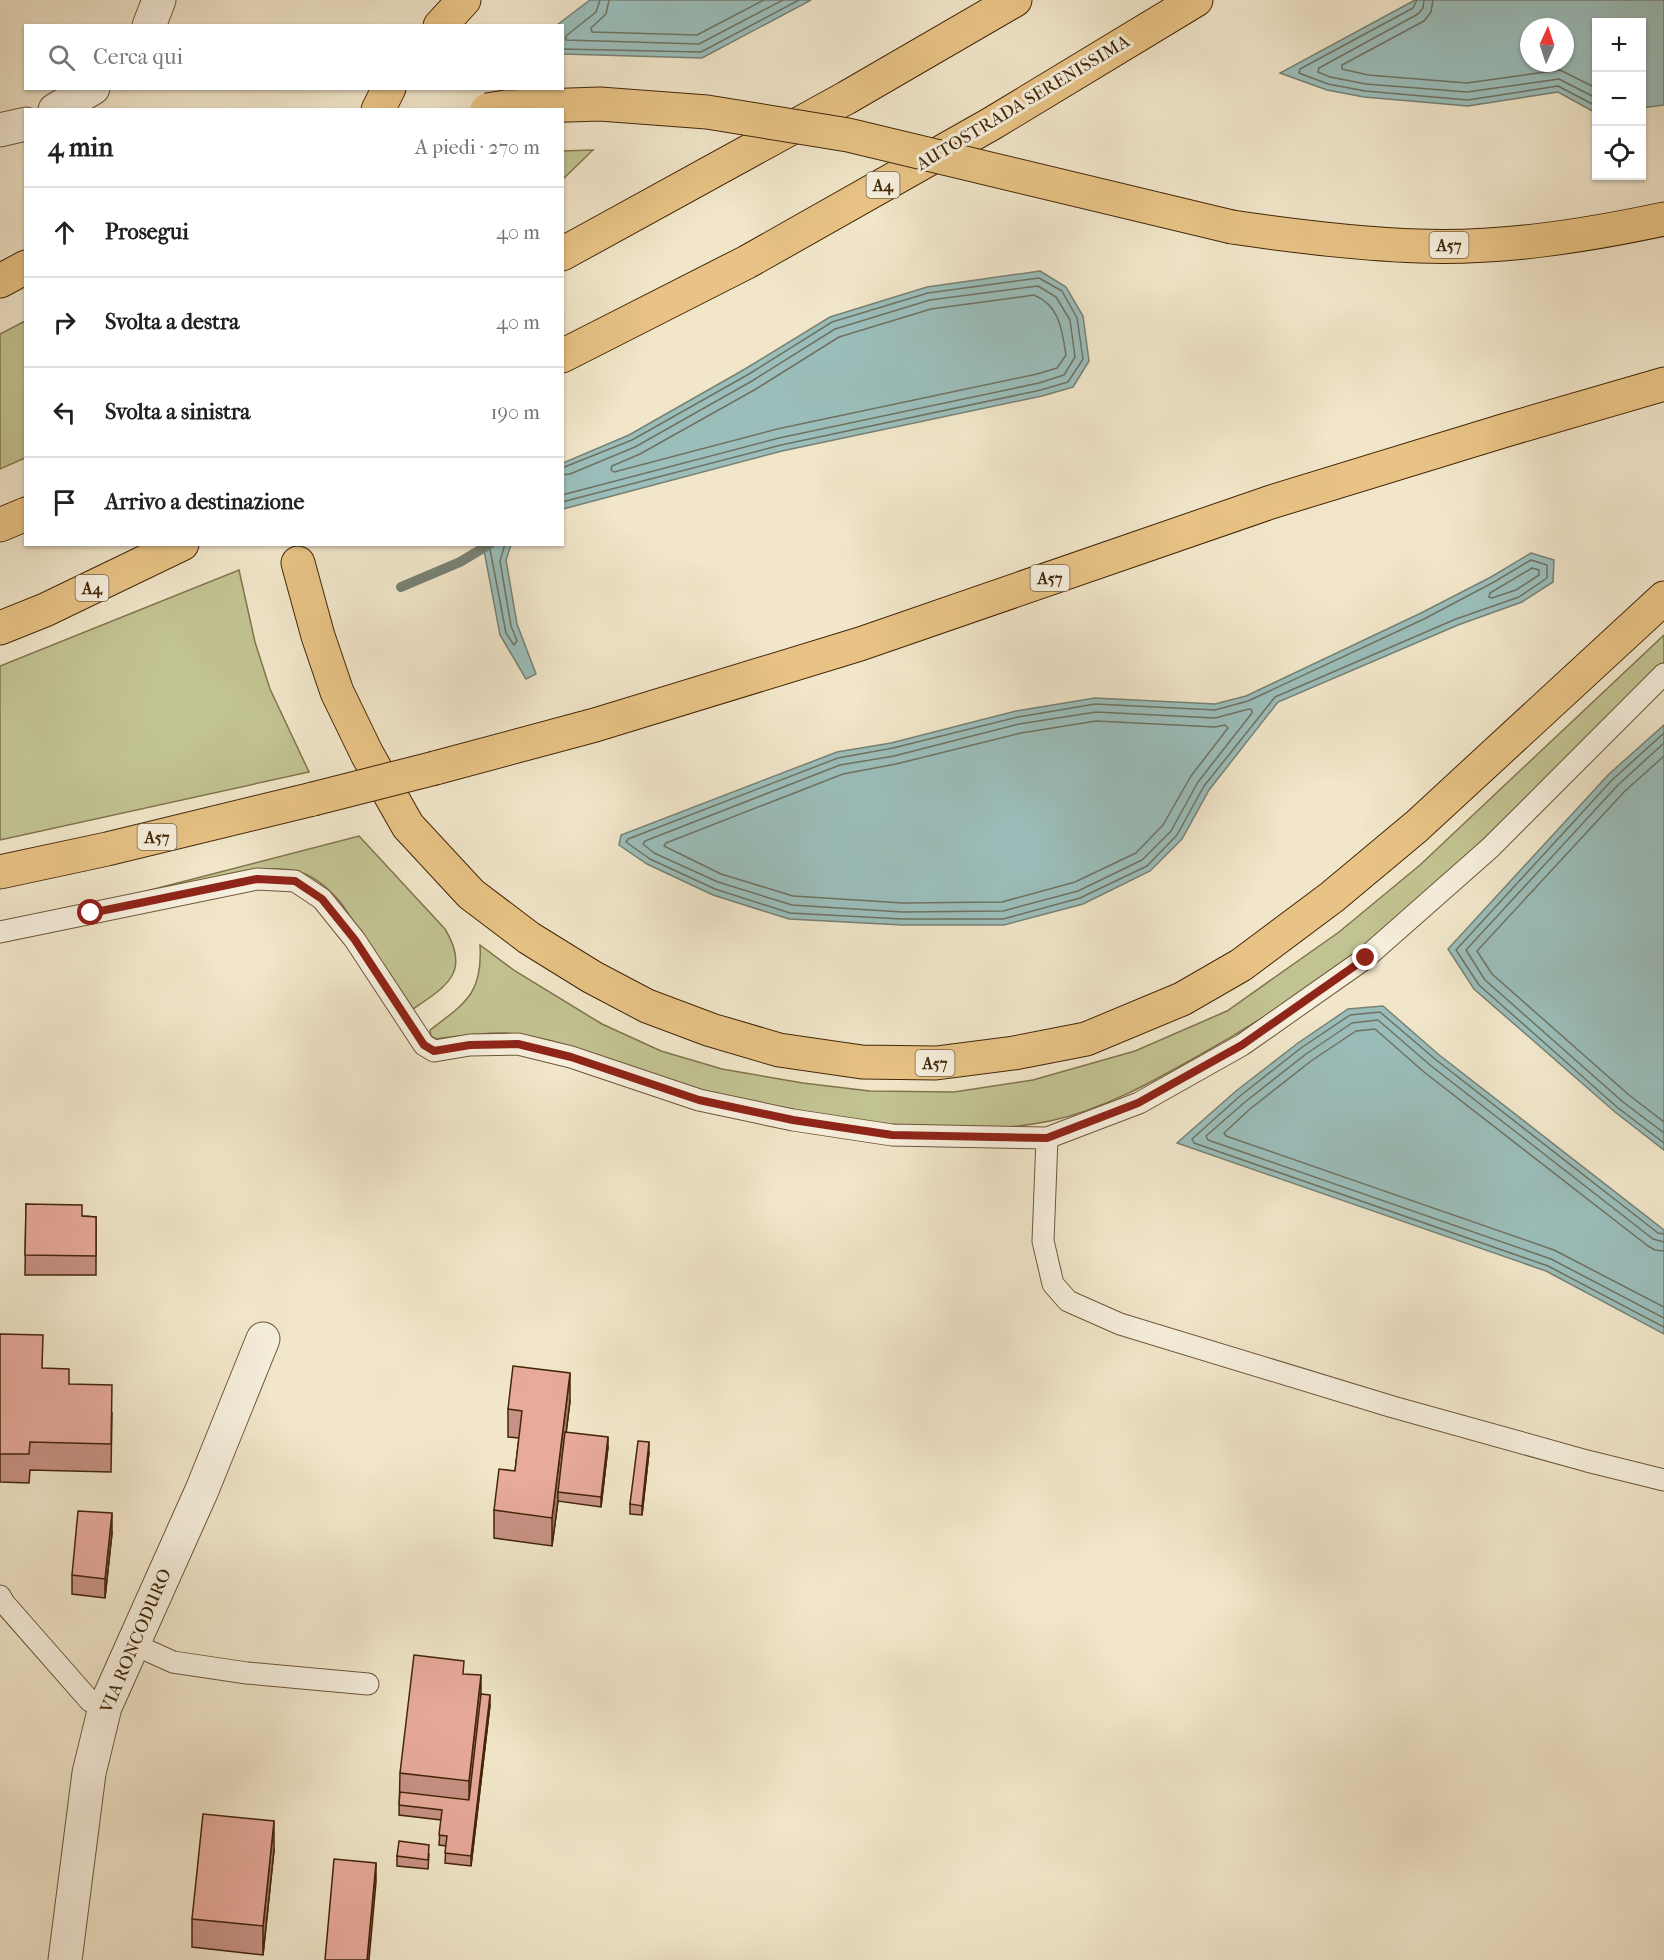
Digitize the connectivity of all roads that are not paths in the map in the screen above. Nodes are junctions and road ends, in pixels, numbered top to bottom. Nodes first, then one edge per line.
1 (159, 0) edge
2 (464, 0) edge
3 (1015, 0) edge
4 (1196, 0) edge
5 (151, 24) edge
6 (442, 24) edge
7 (90, 90) edge
8 (388, 90) edge
9 (58, 108) edge
10 (379, 108) edge
11 (499, 108) edge
12 (24, 124) edge
13 (0, 130) edge
14 (1664, 219) edge
15 (564, 253) edge
16 (564, 356) edge
17 (1664, 384) edge
18 (24, 515) edge
19 (0, 525) edge
20 (178, 546) edge
21 (298, 563) dead end
22 (1664, 598) edge
23 (0, 628) edge
24 (1664, 674) edge
25 (0, 872) edge
26 (0, 932) edge
27 (1047, 1138) junction
28 (263, 1338) dead end
29 (1664, 1480) edge
30 (0, 1596) edge
31 (133, 1644) junction
32 (368, 1684) dead end
33 (105, 1707) junction
34 (65, 1960) edge

1 - 5 street
2 - 6 highway
3 - 15 highway
4 - 16 highway, AUTOSTRADA SERENISSIMA / A4
7 - 9 street
8 - 10 highway
11 - 14 highway, A57, bridge
12 - 13 street
17 - 25 highway, A57, bridge
18 - 19 highway
20 - 23 highway, A4
21 - 22 highway, A57
24 - 27 lane
26 - 27 lane
27 - 29 lane
28 - 31 street, VIA RONCODURO
30 - 33 lane
31 - 32 lane
31 - 33 street, VIA RONCODURO
33 - 34 street, VIA RONCODURO

